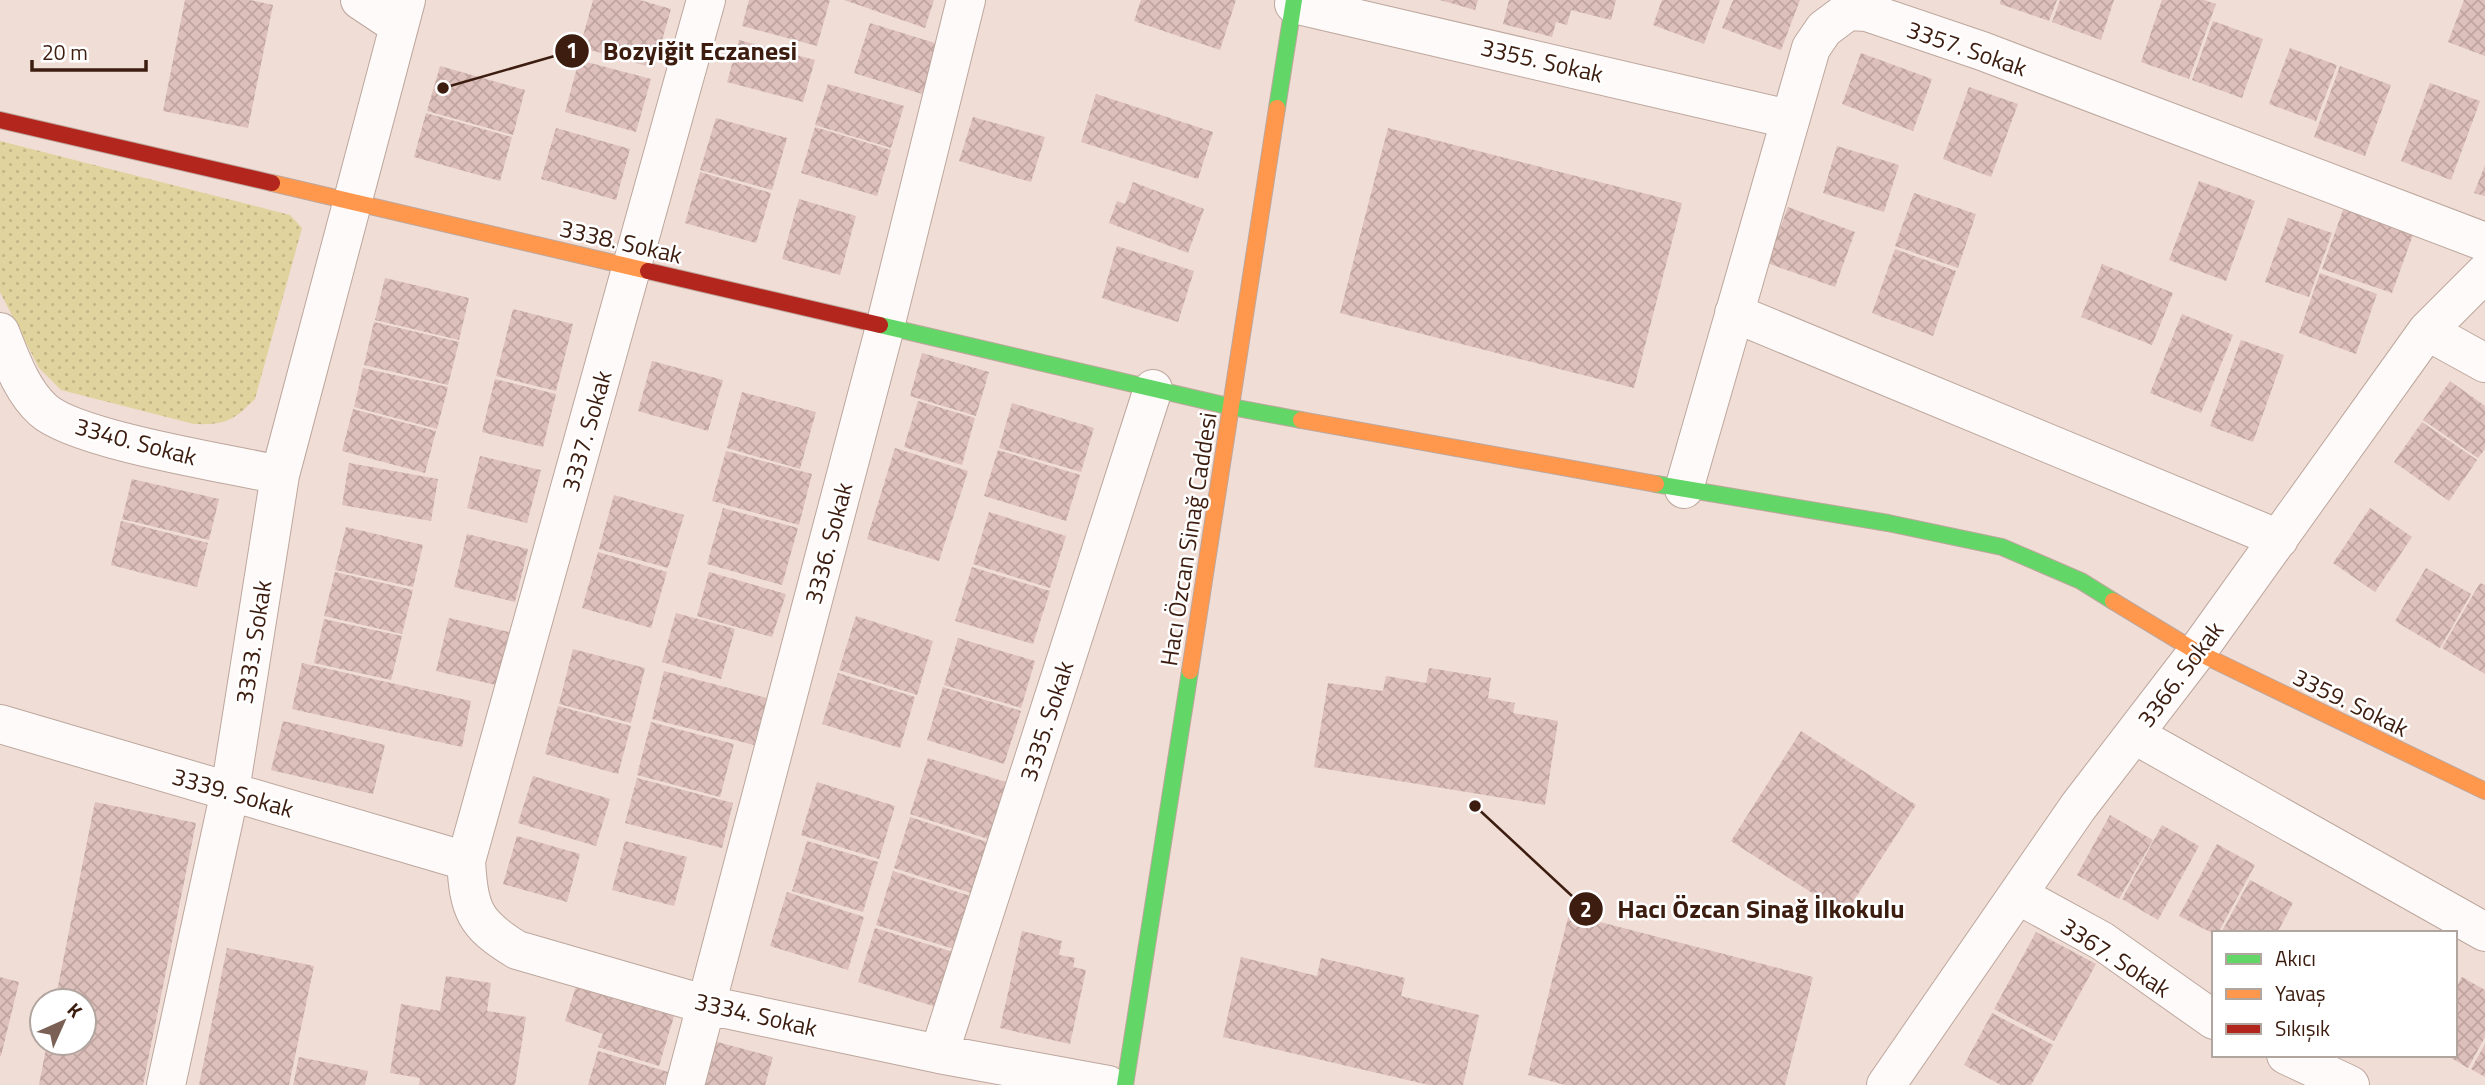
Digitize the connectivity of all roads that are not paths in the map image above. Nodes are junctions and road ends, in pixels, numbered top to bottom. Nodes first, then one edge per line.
1 (360, 0) edge
2 (706, 0) edge
3 (966, 0) edge
4 (1294, 2) edge
5 (402, 13) edge
6 (1789, 119) junction
7 (0, 120) edge
8 (353, 202) junction
9 (2485, 242) edge
10 (632, 267) junction
11 (2485, 273) edge
12 (1734, 313) junction
13 (885, 327) junction
14 (0, 331) edge
15 (2427, 331) junction
16 (2485, 363) edge
17 (1153, 389) junction
18 (12, 394) edge
19 (1231, 407) junction
20 (280, 475) junction
21 (1684, 489) junction
22 (2279, 539) junction
23 (2197, 652) junction
24 (0, 724) edge
25 (2134, 735) junction
26 (230, 791) junction
27 (2485, 792) edge
28 (466, 862) junction
29 (2018, 895) junction
30 (2485, 932) edge
31 (707, 1005) junction
32 (2212, 1019) edge
33 (939, 1054) junction
34 (2289, 1057) edge
35 (2329, 1081) edge
36 (166, 1085) edge
37 (685, 1085) edge
38 (1108, 1085) edge
39 (1125, 1085) edge
40 (1886, 1085) edge

1 - 5 street
2 - 10 street, 3337. Sokak
3 - 13 street, 3336. Sokak
4 - 6 street, 3355. Sokak
4 - 19 street, Hacı Özcan Sinağ Caddesi
5 - 8 street, 3333. Sokak
6 - 9 street, 3357. Sokak
6 - 12 street, 3357. Sokak
7 - 8 street, 3338. Sokak
8 - 10 street, 3338. Sokak
8 - 20 street, 3333. Sokak
10 - 13 street, 3338. Sokak
10 - 28 street, 3337. Sokak
11 - 15 street, 3366. Sokak
12 - 21 street, 3357. Sokak
12 - 22 street
13 - 17 street, 3338. Sokak
13 - 31 street, 3336. Sokak
14 - 18 street, 3340. Sokak
15 - 16 street
15 - 22 street, 3366. Sokak
17 - 19 street, 3338. Sokak
17 - 33 street, 3335. Sokak
18 - 20 street, 3340. Sokak
19 - 21 street, 3338. Sokak
19 - 39 street, Hacı Özcan Sinağ Caddesi
20 - 26 street, 3333. Sokak
21 - 23 street, 3359. Sokak
22 - 23 street, 3366. Sokak
23 - 25 street, 3366. Sokak
23 - 27 street, 3359. Sokak
24 - 26 street, 3339. Sokak
25 - 29 street, 3366. Sokak
25 - 30 street
26 - 28 street, 3339. Sokak
26 - 36 street, 3333. Sokak
28 - 31 street, 3334. Sokak
29 - 32 street, 3367. Sokak
29 - 40 street, 3366. Sokak
31 - 33 street, 3334. Sokak
31 - 37 street, 3336. Sokak
33 - 38 street, 3334. Sokak
34 - 35 street

